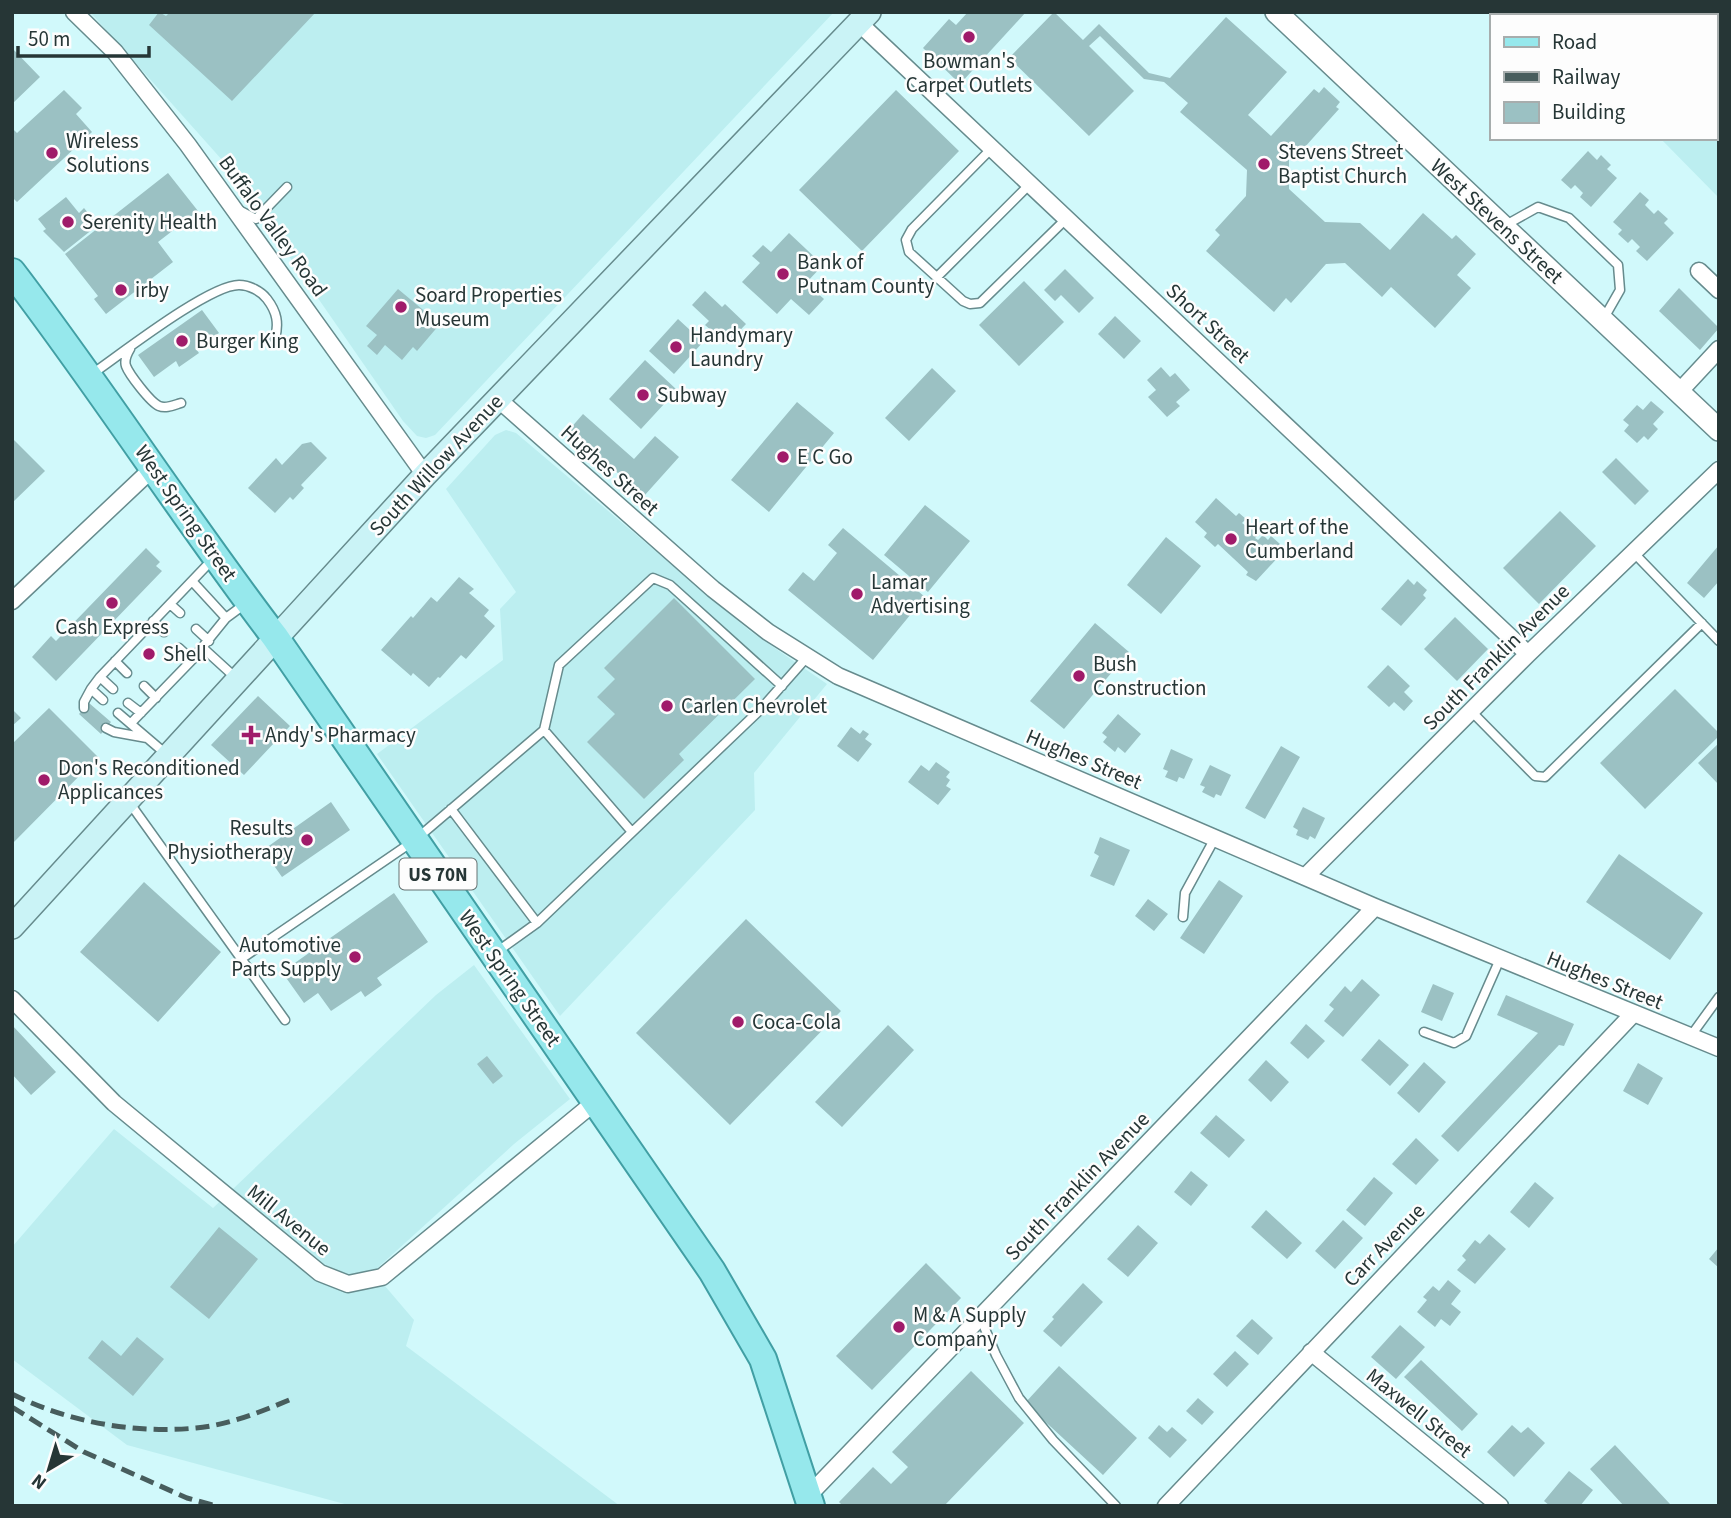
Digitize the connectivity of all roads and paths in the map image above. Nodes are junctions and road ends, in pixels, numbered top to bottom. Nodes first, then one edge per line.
1 (74, 12) edge
2 (1276, 12) edge
3 (864, 18) edge
4 (991, 149) junction
5 (1030, 184) junction
6 (286, 187) dead end
7 (234, 208) junction
8 (1066, 219) junction
9 (1503, 226) junction
10 (12, 271) edge
11 (1699, 271) dead end
12 (937, 277) junction
13 (1719, 290) edge
14 (1603, 320) junction
15 (275, 339) dead end
16 (132, 347) junction
17 (1719, 349) edge
18 (89, 376) junction
19 (1679, 392) junction
20 (498, 399) junction
21 (181, 403) dead end
22 (1719, 430) edge
23 (154, 467) junction
24 (1719, 470) edge
25 (425, 475) junction
26 (1633, 552) junction
27 (215, 557) junction
28 (192, 581) junction
29 (12, 601) edge
30 (248, 602) junction
31 (170, 604) junction
32 (180, 613) dead end
33 (226, 618) junction
34 (153, 621) junction
35 (1702, 623) junction
36 (196, 629) dead end
37 (164, 632) dead end
38 (275, 637) junction
39 (1719, 640) edge
40 (206, 644) junction
41 (179, 648) dead end
42 (1528, 654) junction
43 (807, 657) junction
44 (192, 660) junction
45 (115, 661) junction
46 (127, 673) dead end
47 (100, 677) junction
48 (237, 679) junction
49 (144, 686) dead end
50 (782, 686) junction
51 (91, 689) junction
52 (113, 689) dead end
53 (156, 698) junction
54 (103, 700) dead end
55 (128, 703) dead end
56 (84, 708) dead end
57 (1471, 710) junction
58 (118, 713) dead end
59 (141, 713) junction
60 (132, 722) junction
61 (106, 728) dead end
62 (544, 730) junction
63 (148, 738) junction
64 (168, 756) junction
65 (127, 800) junction
66 (451, 809) junction
67 (632, 832) junction
68 (1215, 838) junction
69 (415, 840) junction
70 (1306, 876) junction
71 (1375, 907) junction
72 (1183, 917) dead end
73 (537, 923) junction
74 (12, 927) edge
75 (493, 954) junction
76 (242, 959) junction
77 (1500, 959) junction
78 (1719, 997) edge
79 (12, 999) edge
80 (1633, 1014) junction
81 (285, 1020) dead end
82 (1424, 1032) dead end
83 (1690, 1037) junction
84 (1719, 1048) edge
85 (595, 1102) junction
86 (980, 1317) junction
87 (1311, 1352) junction
88 (810, 1500) edge
89 (1116, 1506) edge
90 (1166, 1506) edge
91 (1500, 1506) edge

1 - 7 street, Buffalo Valley Road
2 - 9 street, West Stevens Street
3 - 4 street, Short Street
3 - 20 main road, South Willow Avenue
4 - 5 street, Short Street
4 - 12 lane
5 - 8 street, Short Street
5 - 12 lane
6 - 7 lane
7 - 25 street, Buffalo Valley Road
8 - 12 lane
8 - 42 street, Short Street
9 - 14 street, West Stevens Street
9 - 14 lane
10 - 18 main road, West Spring Street / US 70N
11 - 13 street
14 - 19 street, West Stevens Street
15 - 16 lane
16 - 18 lane
16 - 21 lane
17 - 19 street
18 - 23 main road, West Spring Street / US 70N
19 - 22 street, West Stevens Street
20 - 25 main road, South Willow Avenue
20 - 43 street, Hughes Street
23 - 27 main road, West Spring Street / US 70N
23 - 29 street
24 - 26 street, South Franklin Avenue
25 - 38 main road, South Willow Avenue
26 - 35 lane
26 - 42 street, South Franklin Avenue
27 - 28 lane
27 - 30 main road, West Spring Street / US 70N
28 - 31 lane
28 - 33 lane
30 - 33 lane
30 - 38 main road, West Spring Street / US 70N
31 - 32 lane
31 - 34 lane
33 - 40 lane
34 - 37 lane
34 - 45 lane
35 - 39 lane
35 - 57 lane
36 - 40 lane
38 - 48 main road, South Willow Avenue
38 - 69 main road, West Spring Street / US 70N
40 - 44 lane
40 - 48 lane
41 - 44 lane
42 - 57 street, South Franklin Avenue
43 - 50 lane
43 - 68 street, Hughes Street
44 - 53 lane
45 - 46 lane
45 - 47 lane
47 - 51 lane
47 - 52 lane
48 - 64 main road, South Willow Avenue
49 - 53 lane
50 - 62 lane
50 - 67 lane
51 - 54 lane
51 - 56 lane
53 - 59 lane
55 - 59 lane
57 - 70 street, South Franklin Avenue
58 - 60 lane
59 - 60 lane
60 - 63 lane
61 - 63 lane
62 - 66 lane
62 - 67 lane
63 - 64 lane
64 - 65 main road, South Willow Avenue
65 - 74 main road, South Willow Avenue
65 - 76 lane
66 - 69 lane
66 - 73 lane
67 - 73 lane
68 - 70 street, Hughes Street
68 - 72 lane
69 - 75 main road, West Spring Street / US 70N
69 - 76 lane
70 - 71 street, Hughes Street
71 - 77 street, Hughes Street
71 - 86 street, South Franklin Avenue
73 - 75 lane
75 - 85 main road, West Spring Street / US 70N
76 - 81 lane
77 - 80 street, Hughes Street
77 - 82 lane
78 - 83 lane
79 - 85 street, Mill Avenue
80 - 83 street, Hughes Street
80 - 87 street, Carr Avenue
83 - 84 street, Hughes Street
85 - 88 main road, West Spring Street / US 70N
86 - 88 street, South Franklin Avenue
86 - 89 lane
87 - 90 street, Carr Avenue
87 - 91 street, Maxwell Street

